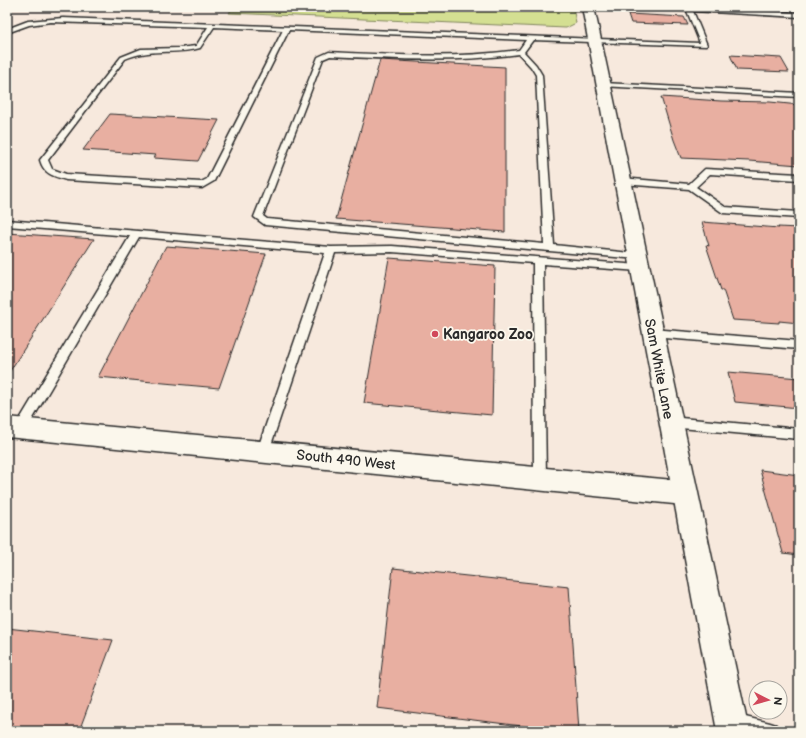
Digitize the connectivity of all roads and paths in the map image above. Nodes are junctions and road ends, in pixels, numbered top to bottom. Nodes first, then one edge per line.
1 (588, 7) edge
2 (651, 7) edge
3 (689, 9) junction
4 (799, 15) edge
5 (212, 25) junction
6 (287, 28) junction
7 (7, 31) edge
8 (531, 38) junction
9 (594, 41) junction
10 (521, 52) junction
11 (603, 85) junction
12 (799, 95) edge
13 (799, 177) edge
14 (622, 181) junction
15 (691, 188) junction
16 (799, 215) edge
17 (7, 223) edge
18 (137, 233) junction
19 (549, 247) junction
20 (332, 250) junction
21 (538, 262) junction
22 (638, 262) junction
23 (652, 334) junction
24 (799, 344) edge
25 (670, 422) junction
26 (14, 427) edge
27 (799, 434) edge
28 (263, 452) junction
29 (540, 479) junction
30 (684, 493) junction
31 (732, 726) edge
32 (770, 731) edge

1 - 9 street, Sam White Lane
2 - 3 lane
3 - 4 lane
3 - 9 lane
5 - 6 lane
5 - 6 lane
5 - 7 lane
6 - 8 lane
8 - 9 lane
8 - 10 lane
9 - 11 street, Sam White Lane
10 - 19 lane
10 - 19 lane
11 - 12 lane
11 - 14 street, Sam White Lane
13 - 15 lane
14 - 15 lane
14 - 22 street, Sam White Lane
15 - 16 lane
17 - 18 lane
18 - 20 lane
18 - 26 lane
19 - 22 lane
20 - 21 lane
20 - 28 lane
21 - 22 lane
21 - 29 lane
22 - 23 street, Sam White Lane
23 - 24 lane
23 - 25 street, Sam White Lane
25 - 27 lane
25 - 30 street, Sam White Lane
26 - 28 street, South 490 West
28 - 29 street, South 490 West
29 - 30 street, South 490 West
30 - 31 street, Sam White Lane
31 - 32 lane

